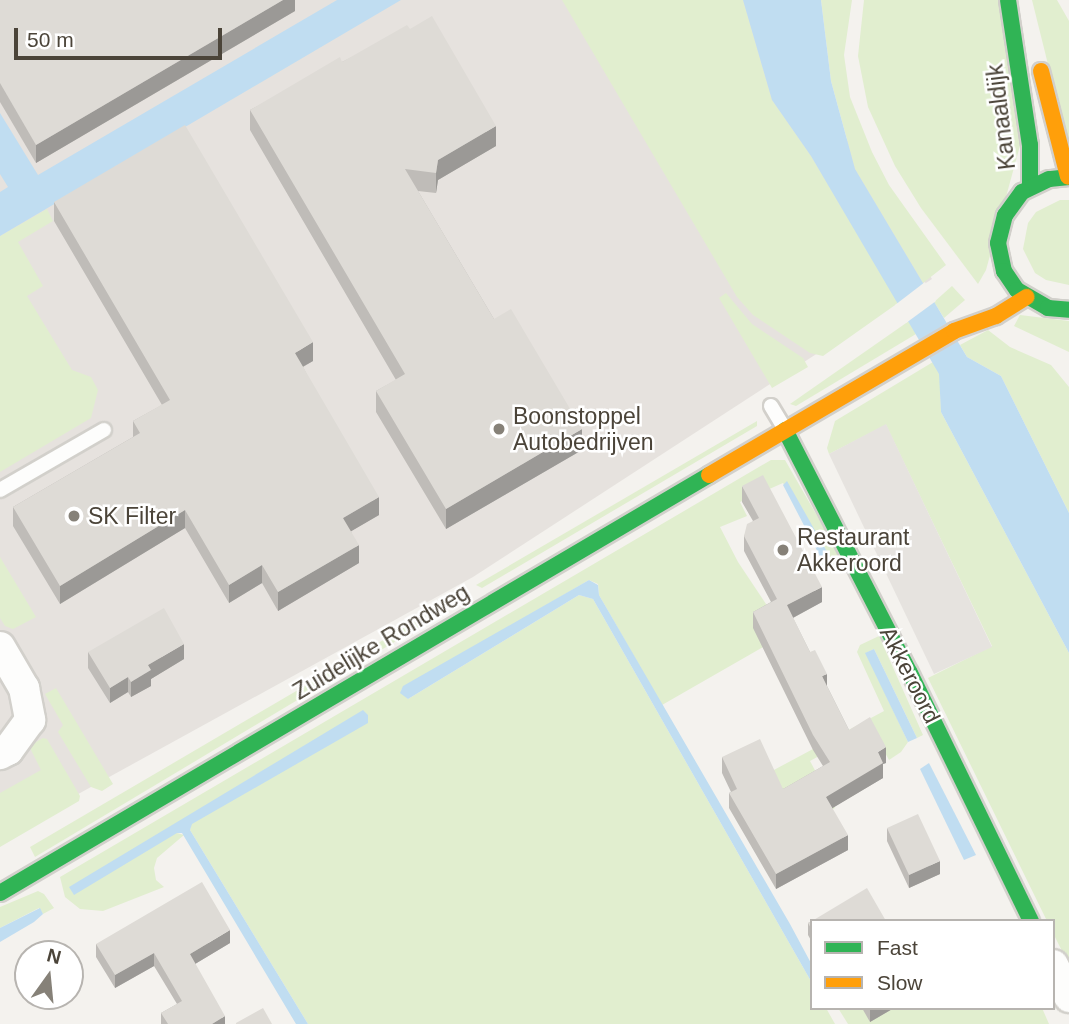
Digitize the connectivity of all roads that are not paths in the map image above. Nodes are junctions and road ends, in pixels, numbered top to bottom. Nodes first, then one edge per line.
1 (1008, 0) edge
2 (1018, 0) edge
3 (1030, 28) dead end
4 (1037, 55) dead end
5 (1069, 177) edge
6 (1030, 187) junction
7 (1026, 297) junction
8 (974, 306) dead end
9 (1069, 310) edge
10 (954, 331) junction
11 (771, 406) dead end
12 (104, 430) dead end
13 (785, 430) junction
14 (0, 490) edge
15 (0, 647) edge
16 (0, 754) edge
17 (0, 893) edge
18 (1030, 919) edge
19 (1055, 969) edge
20 (1069, 998) edge

1 - 6 main road, Kanaaldijk
2 - 3 main road
4 - 5 main road, Kanaaldijk
5 - 6 main road
6 - 7 main road
7 - 9 main road
7 - 10 main road, Zuidelijke Rondweg
8 - 10 main road, Zuidelijke Rondweg
10 - 13 main road, Zuidelijke Rondweg
11 - 13 lane
12 - 14 lane
13 - 17 main road, Zuidelijke Rondweg
13 - 18 main road, Akkeroord
15 - 16 street
19 - 20 street

